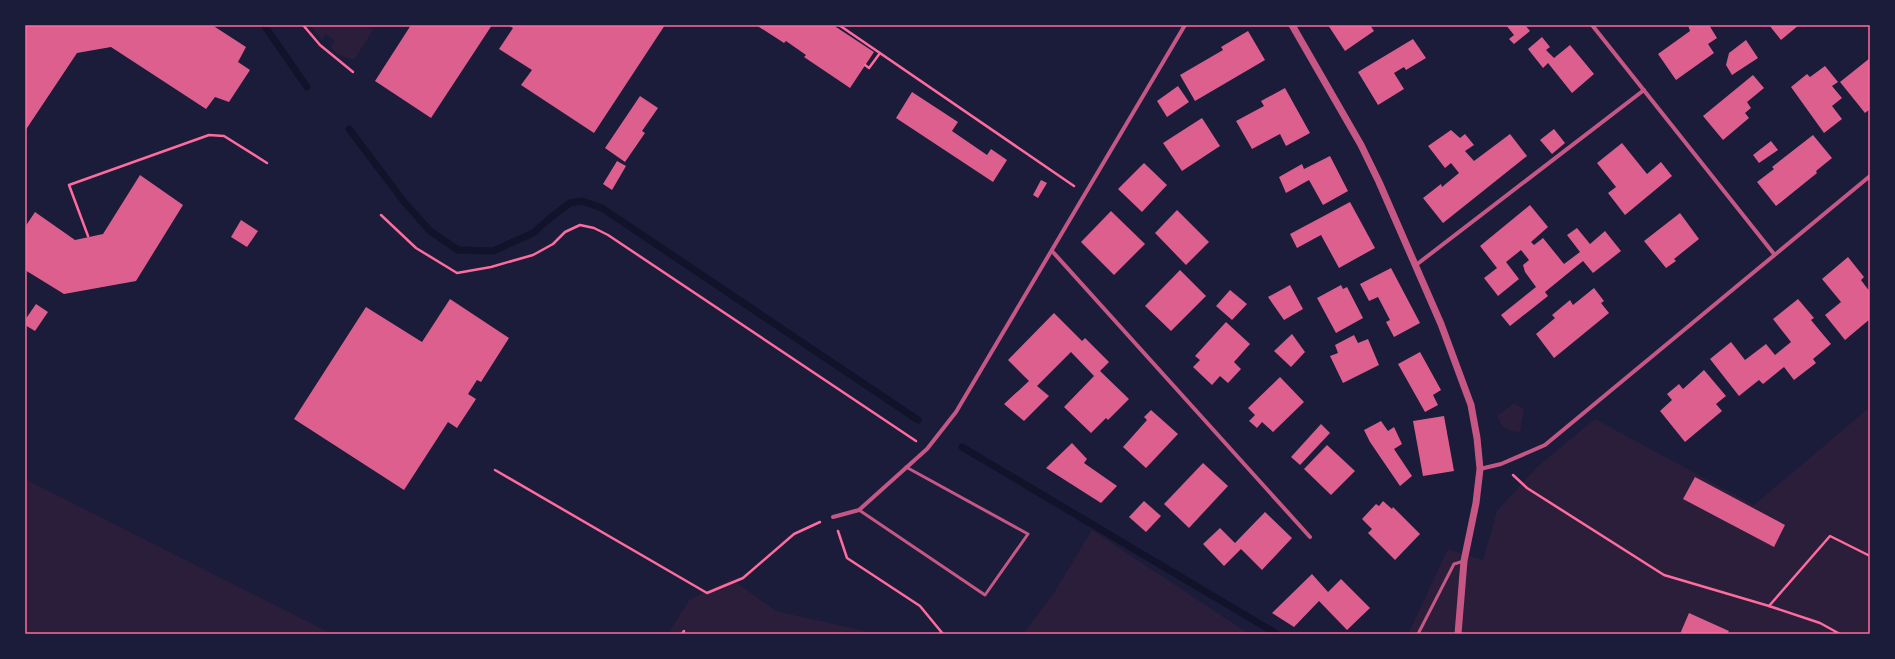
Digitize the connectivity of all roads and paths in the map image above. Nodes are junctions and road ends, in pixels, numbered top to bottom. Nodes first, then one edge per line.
1 (303, 25) edge
2 (839, 25) edge
3 (1185, 25) edge
4 (1292, 25) edge
5 (1592, 25) edge
6 (880, 53) junction
7 (865, 65) dead end
8 (353, 72) dead end
9 (1644, 90) junction
10 (267, 163) dead end
11 (1870, 176) edge
12 (1086, 194) junction
13 (381, 215) dead end
14 (88, 236) dead end
15 (1052, 251) junction
16 (1774, 254) junction
17 (1416, 265) junction
18 (928, 449) junction
19 (1500, 464) junction
20 (906, 466) junction
21 (495, 470) dead end
22 (1480, 470) junction
23 (859, 510) junction
24 (833, 517) junction
25 (1310, 537) dead end
26 (1870, 556) edge
27 (1464, 561) junction
28 (1769, 606) junction
29 (943, 634) edge
30 (1418, 634) edge
31 (1458, 634) edge
32 (1840, 634) edge

1 - 8 path
2 - 6 path
3 - 12 street
4 - 17 street
5 - 9 street
6 - 7 path
6 - 12 path
9 - 16 street
9 - 17 street
10 - 14 path
11 - 16 street
12 - 15 street
13 - 18 path
15 - 18 street
15 - 25 street
16 - 19 street
17 - 22 street
18 - 20 street
19 - 22 street
19 - 28 path
20 - 23 street
20 - 23 lane
21 - 24 path
22 - 27 street
23 - 24 street
24 - 29 path
26 - 28 path
27 - 30 lane
27 - 31 street
28 - 32 path

